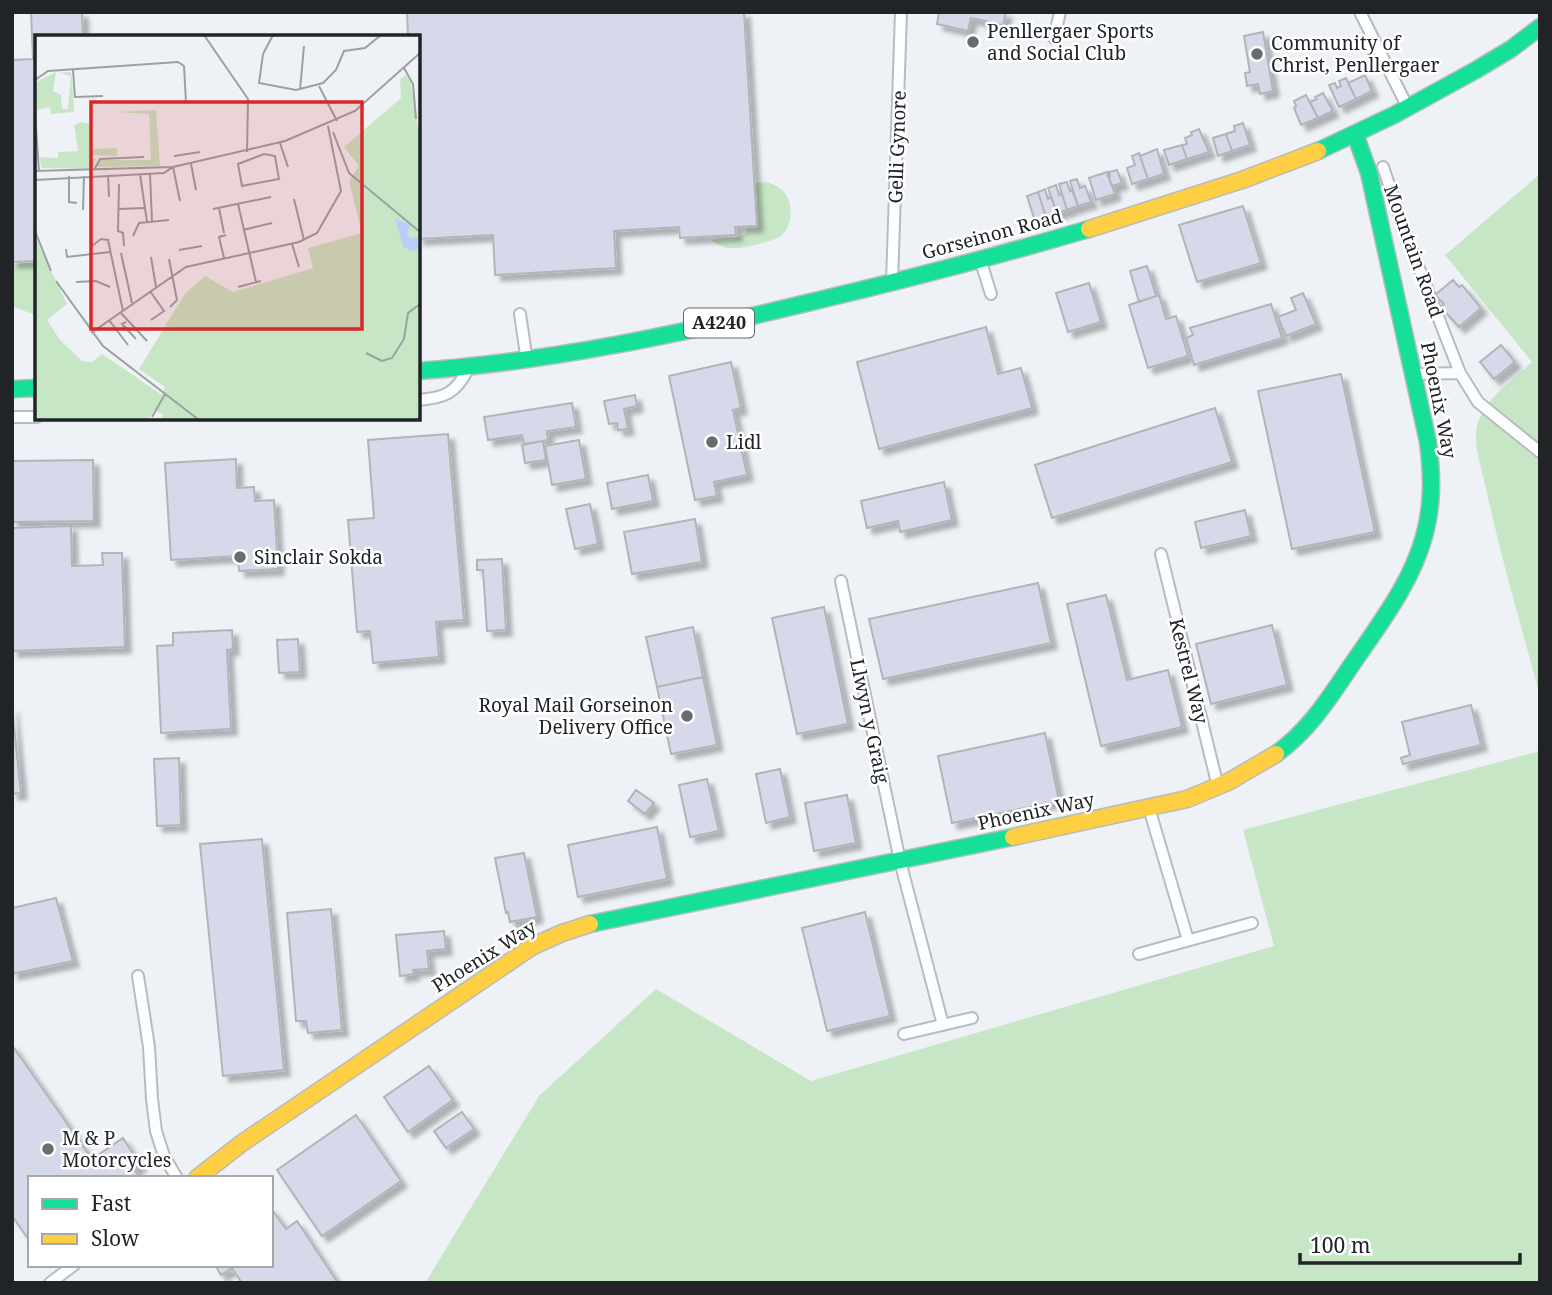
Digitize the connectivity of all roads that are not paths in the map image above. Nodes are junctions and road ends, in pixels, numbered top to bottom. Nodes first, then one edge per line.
1 (901, 12) edge
2 (1360, 12) edge
3 (1059, 13) edge
4 (1540, 27) edge
5 (1054, 38) dead end
6 (1408, 108) junction
7 (1355, 134) junction
8 (1384, 167) dead end
9 (981, 259) junction
10 (892, 282) junction
11 (991, 294) dead end
12 (520, 314) dead end
13 (527, 360) junction
14 (468, 369) junction
15 (420, 371) edge
16 (1460, 373) junction
17 (1413, 374) junction
18 (35, 388) edge
19 (12, 389) edge
20 (420, 400) edge
21 (35, 417) edge
22 (12, 418) edge
23 (1540, 452) edge
24 (1161, 554) dead end
25 (841, 581) dead end
26 (1218, 787) junction
27 (1149, 808) junction
28 (900, 861) junction
29 (1252, 923) dead end
30 (1188, 940) junction
31 (1139, 954) dead end
32 (138, 976) dead end
33 (972, 1018) dead end
34 (943, 1025) junction
35 (904, 1034) dead end
36 (176, 1176) edge
37 (200, 1176) edge
38 (72, 1267) edge
39 (50, 1283) edge

1 - 10 street, Gelli Gynore
2 - 6 street
3 - 5 street
4 - 6 street, Gorseinon Road / A4240
6 - 7 street, Gorseinon Road / A4240
7 - 9 street, Gorseinon Road / A4240
7 - 17 street, Phoenix Way
8 - 16 street, Mountain Road
9 - 10 street, Gorseinon Road / A4240
9 - 11 street
10 - 13 street, Gorseinon Road / A4240
12 - 13 street
13 - 14 street, Gorseinon Road / A4240
14 - 15 street, Gorseinon Road / A4240
14 - 20 street
16 - 17 street
16 - 23 street, Mountain Road
17 - 26 street, Phoenix Way
18 - 19 street
21 - 22 street
24 - 26 street, Kestrel Way
25 - 28 street, Llwyn y Graig
26 - 27 street, Phoenix Way
27 - 28 street, Phoenix Way
27 - 30 street
28 - 34 street, Llwyn y Graig
28 - 37 street, Phoenix Way
29 - 30 street
30 - 31 street
32 - 36 street
33 - 34 street
34 - 35 street
38 - 39 street

